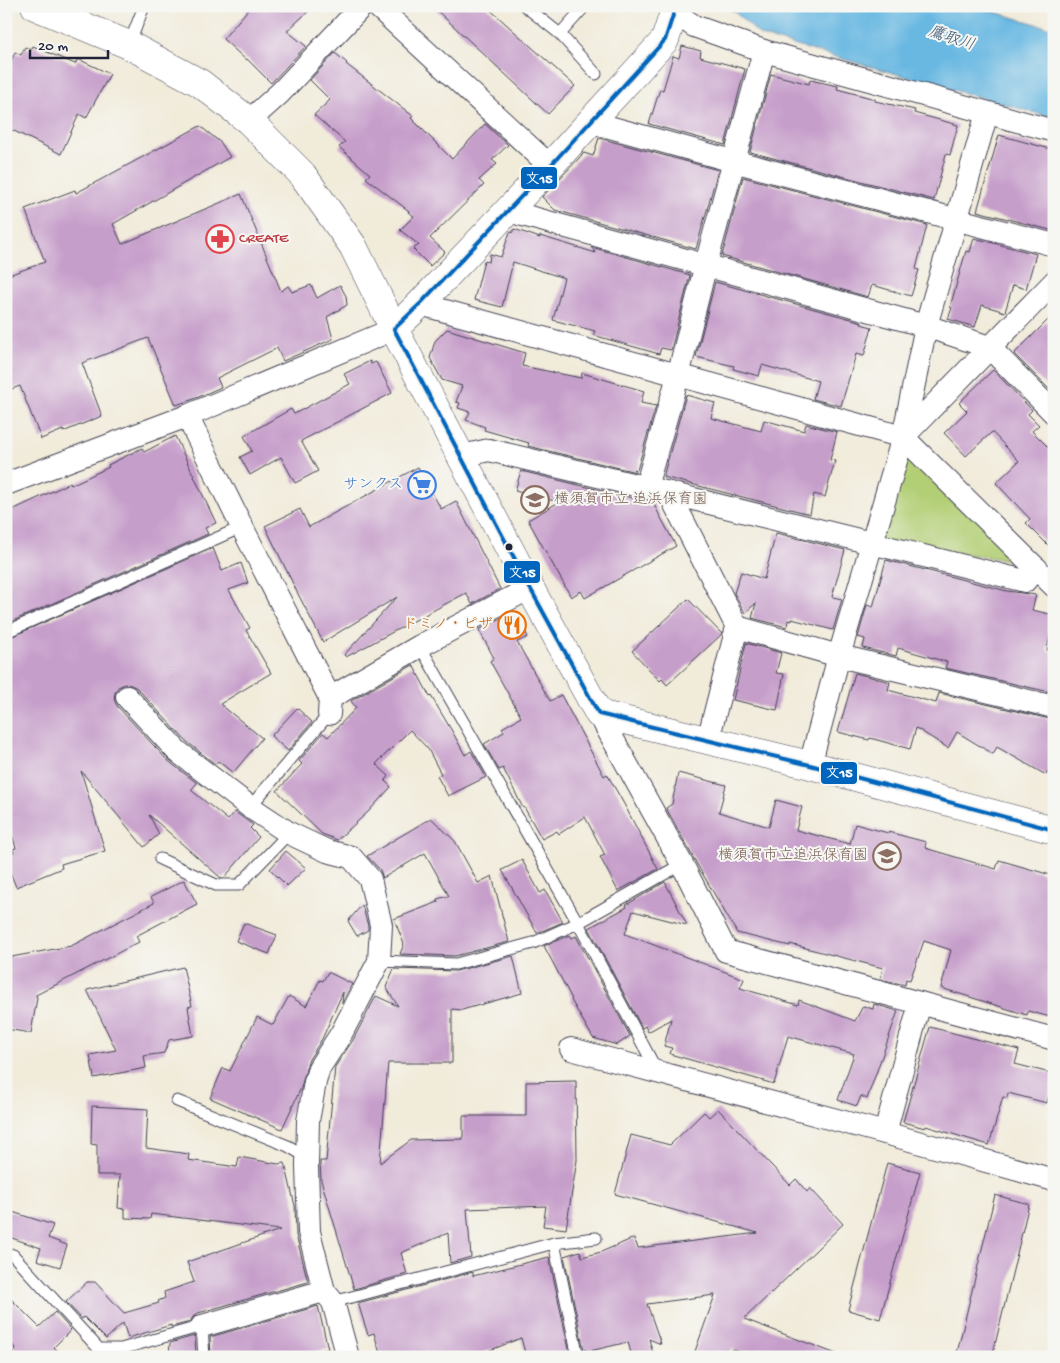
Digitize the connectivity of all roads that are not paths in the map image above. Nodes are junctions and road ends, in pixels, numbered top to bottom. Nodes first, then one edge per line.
1 (35, 6) edge
2 (144, 6) edge
3 (362, 6) edge
4 (525, 6) edge
5 (585, 6) edge
6 (676, 6) edge
7 (387, 9) edge
8 (560, 34) junction
9 (129, 45) junction
10 (764, 51) junction
11 (596, 74) dead end
12 (986, 113) junction
13 (249, 121) junction
14 (591, 122) junction
15 (1054, 131) edge
16 (733, 161) junction
17 (550, 166) junction
18 (508, 211) junction
19 (956, 218) junction
20 (1054, 245) edge
21 (706, 264) junction
22 (1054, 282) edge
23 (420, 304) junction
24 (926, 326) junction
25 (394, 329) junction
26 (989, 347) junction
27 (678, 376) junction
28 (1054, 413) edge
29 (187, 416) junction
30 (903, 437) junction
31 (462, 456) junction
32 (6, 484) edge
33 (646, 488) junction
34 (669, 493) junction
35 (242, 527) junction
36 (871, 544) junction
37 (1036, 568) junction
38 (1054, 586) edge
39 (530, 588) junction
40 (737, 627) junction
41 (6, 632) edge
42 (420, 646) junction
43 (839, 656) junction
44 (127, 697) dead end
45 (330, 706) junction
46 (1054, 707) edge
47 (599, 714) junction
48 (708, 740) junction
49 (810, 765) junction
50 (250, 807) junction
51 (1054, 830) edge
52 (289, 833) junction
53 (160, 859) dead end
54 (682, 864) junction
55 (578, 923) junction
56 (379, 961) junction
57 (920, 1003) junction
58 (1054, 1039) edge
59 (571, 1049) dead end
60 (657, 1071) junction
61 (177, 1101) dead end
62 (885, 1133) junction
63 (307, 1157) junction
64 (1054, 1180) edge
65 (596, 1238) dead end
66 (554, 1243) junction
67 (6, 1253) edge
68 (328, 1296) junction
69 (202, 1326) junction
70 (99, 1349) junction
71 (90, 1357) edge
72 (204, 1357) edge
73 (348, 1357) edge
74 (578, 1357) edge

1 - 9 street
2 - 9 lane
3 - 13 street
4 - 8 lane
5 - 8 lane
6 - 10 street
6 - 14 street
7 - 17 street
8 - 11 lane
9 - 13 street
10 - 12 street
10 - 16 street
12 - 15 street
12 - 19 street
13 - 25 street
14 - 16 street
14 - 17 street
16 - 19 street
16 - 21 street
17 - 18 street
18 - 21 street
18 - 23 street
19 - 20 street
19 - 24 street
21 - 24 street
21 - 27 street
22 - 26 street
23 - 25 street
23 - 27 street
24 - 26 street
24 - 30 street
25 - 29 street
25 - 31 street
26 - 28 street
26 - 30 street
27 - 30 street
27 - 33 street
29 - 32 street
29 - 35 street
30 - 36 street
30 - 37 street
31 - 33 street
31 - 39 street
33 - 34 street
34 - 36 street
34 - 40 street
35 - 41 lane
35 - 45 street
36 - 37 street
36 - 43 street
37 - 38 street
39 - 42 street
39 - 47 street
40 - 43 street
40 - 48 street
42 - 45 street
42 - 55 lane
43 - 46 street
43 - 49 street
44 - 50 street
45 - 50 lane
47 - 48 street
47 - 54 street
48 - 49 street
49 - 51 street
50 - 52 street
52 - 53 lane
52 - 56 street
54 - 55 lane
54 - 57 street
55 - 56 lane
55 - 60 lane
56 - 63 street
57 - 58 street
57 - 62 street
59 - 60 street
60 - 62 street
61 - 63 lane
62 - 64 street
63 - 68 street
65 - 66 lane
66 - 68 lane
66 - 74 lane
67 - 70 lane
68 - 69 street
68 - 73 street
69 - 70 lane
69 - 72 lane
70 - 71 lane

